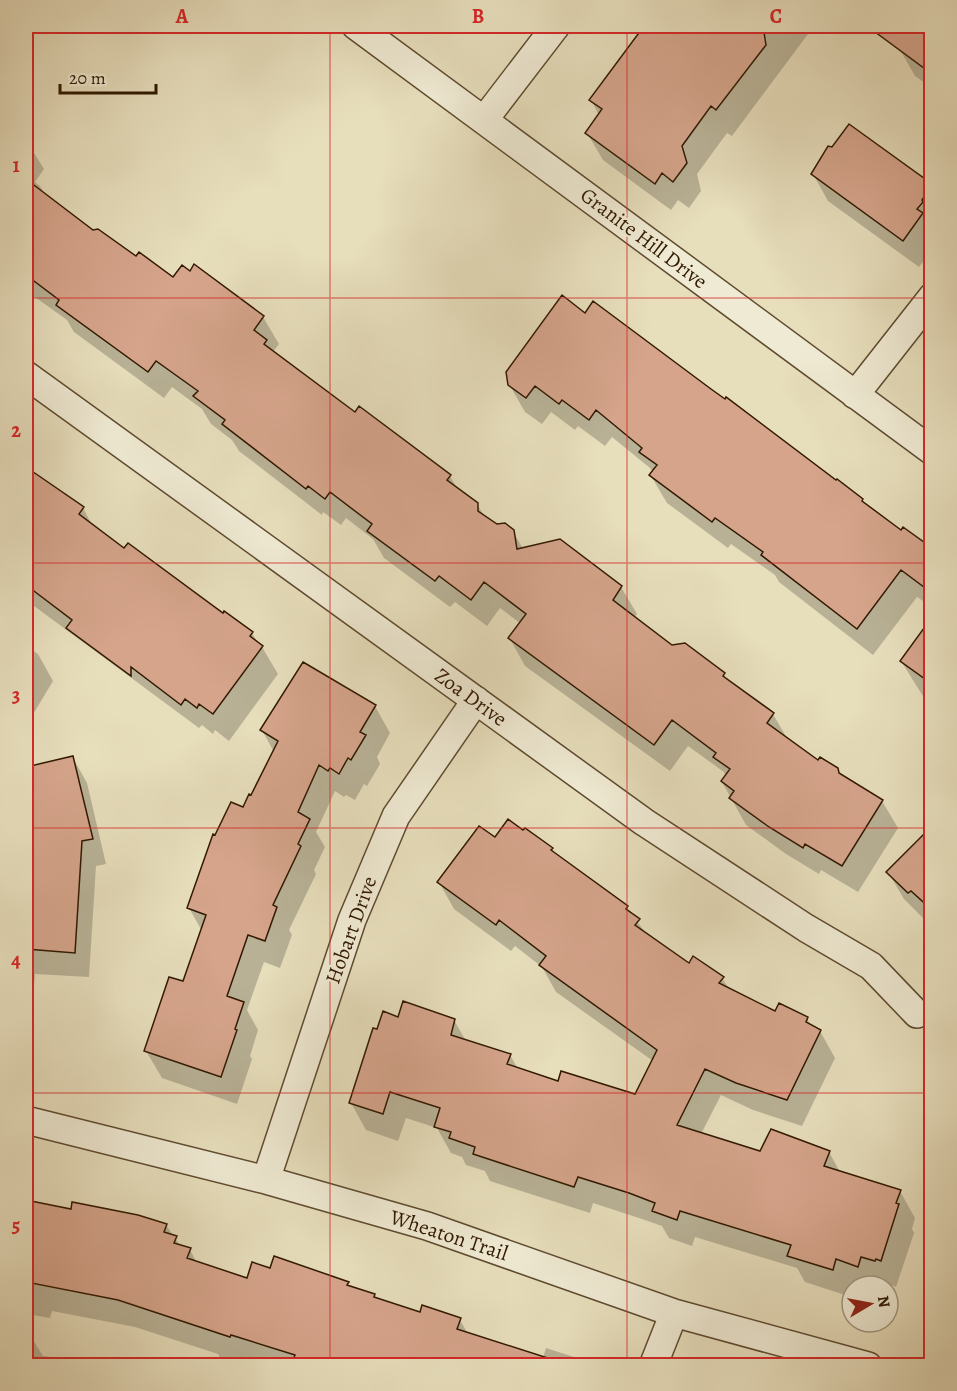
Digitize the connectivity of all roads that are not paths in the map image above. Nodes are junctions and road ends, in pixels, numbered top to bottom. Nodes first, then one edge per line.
1 (356, 26) edge
2 (556, 26) edge
3 (484, 120) junction
4 (932, 297) edge
5 (26, 375) edge
6 (855, 395) junction
7 (932, 451) edge
8 (476, 700) junction
9 (917, 1014) dead end
10 (26, 1120) edge
11 (266, 1180) junction
12 (674, 1313) junction
13 (653, 1365) edge
14 (868, 1365) edge

1 - 3 street, Granite Hill Drive
2 - 3 street
3 - 6 street, Granite Hill Drive
4 - 6 street
5 - 8 street, Zoa Drive
6 - 7 street, Granite Hill Drive
8 - 9 street, Zoa Drive
8 - 11 street, Hobart Drive
10 - 11 street, Wheaton Trail
11 - 12 street, Wheaton Trail
12 - 13 street
12 - 14 street, Wheaton Trail

